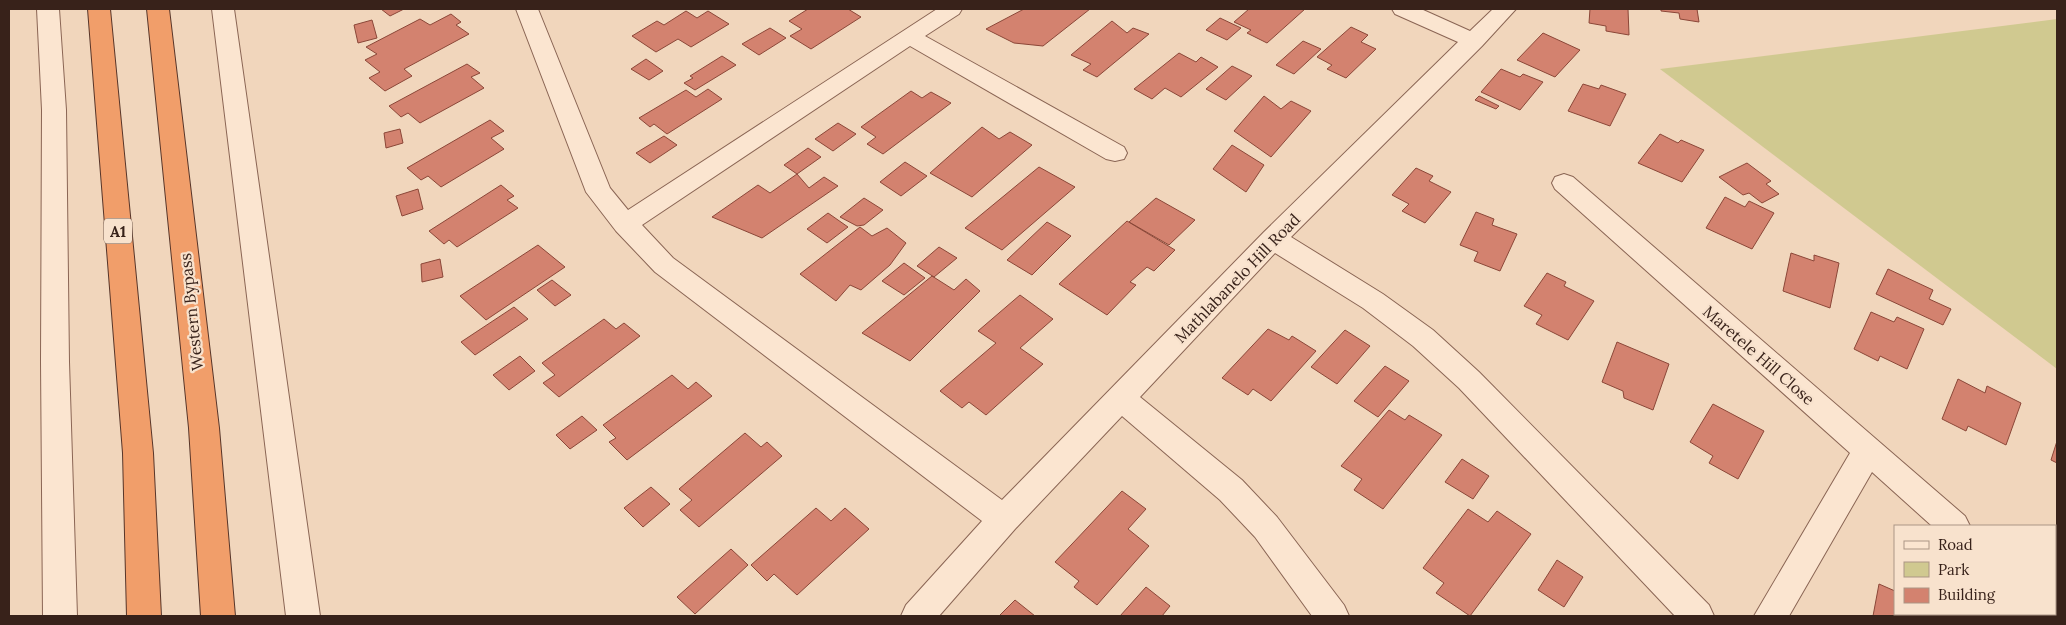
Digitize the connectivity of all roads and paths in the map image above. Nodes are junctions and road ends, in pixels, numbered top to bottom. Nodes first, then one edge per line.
1 (48, 9) edge
2 (99, 9) edge
3 (158, 9) edge
4 (223, 9) edge
5 (527, 9) edge
6 (951, 9) edge
7 (1403, 9) edge
8 (1505, 9) edge
9 (910, 36) junction
10 (1474, 41) junction
11 (1115, 153) dead end
12 (1564, 183) dead end
13 (625, 224) junction
14 (1273, 239) junction
15 (1121, 398) junction
16 (1868, 451) junction
17 (1004, 519) junction
18 (1953, 525) edge
19 (60, 616) edge
20 (144, 616) edge
21 (218, 616) edge
22 (303, 616) edge
23 (918, 616) edge
24 (1332, 616) edge
25 (1697, 616) edge
26 (1771, 616) edge

1 - 19 street
2 - 20 highway, A1
3 - 21 highway, Western Bypass
4 - 22 street
5 - 13 street
6 - 9 street
7 - 10 street
8 - 10 street, Mathlabanelo Hill Road
9 - 11 street
9 - 13 street
10 - 14 street, Mathlabanelo Hill Road
12 - 16 street, Maretele Hill Close
13 - 17 street
14 - 15 street, Mathlabanelo Hill Road
14 - 25 street
15 - 17 street, Mathlabanelo Hill Road
15 - 24 street
16 - 18 street, Maretele Hill Close
16 - 26 street
17 - 23 street, Mathlabanelo Hill Road

